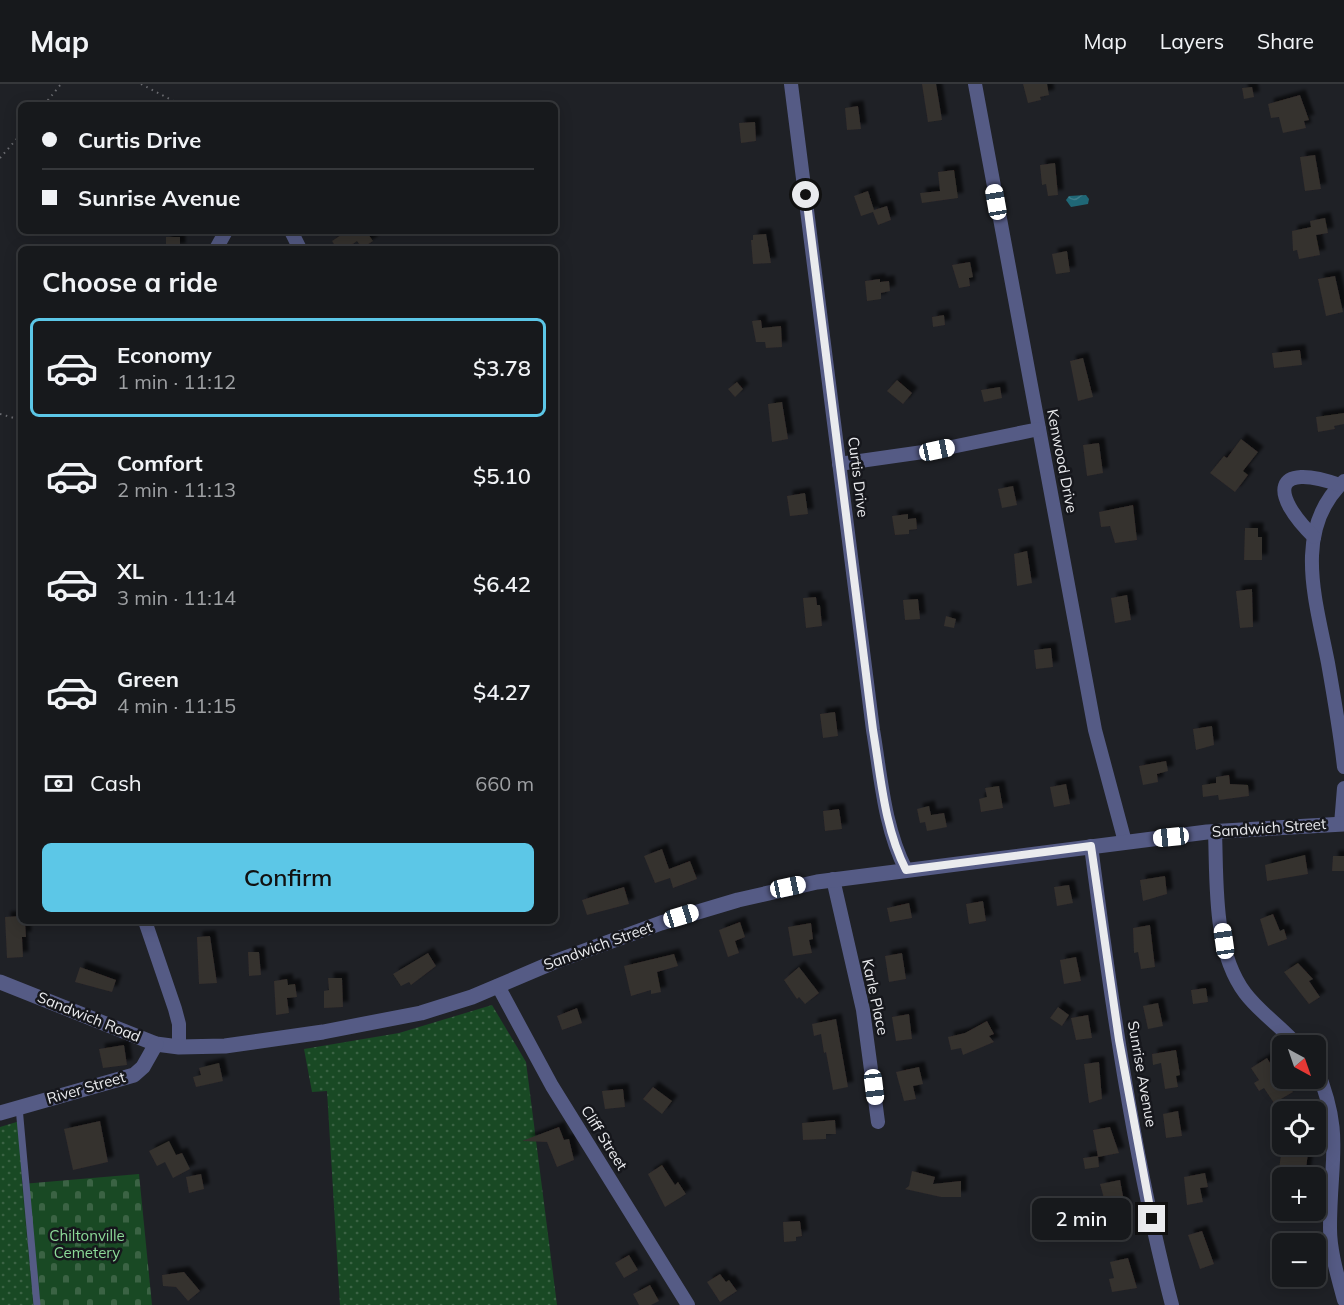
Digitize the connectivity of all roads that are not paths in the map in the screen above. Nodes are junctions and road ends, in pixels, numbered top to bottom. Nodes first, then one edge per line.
1 (791, 84) edge
2 (975, 84) edge
3 (1039, 429) junction
4 (839, 464) junction
5 (1342, 483) edge
6 (1314, 537) junction
7 (1344, 767) edge
8 (1344, 788) edge
9 (1343, 824) edge
10 (1215, 832) junction
11 (1125, 842) junction
12 (1091, 846) junction
13 (906, 870) junction
14 (833, 879) junction
15 (146, 924) edge
16 (0, 982) edge
17 (498, 986) junction
18 (1287, 1035) edge
19 (156, 1044) junction
20 (178, 1047) junction
21 (1326, 1083) edge
22 (19, 1107) junction
23 (0, 1113) edge
24 (878, 1122) dead end
25 (1344, 1300) edge
26 (37, 1305) edge
27 (688, 1305) edge
28 (1172, 1305) edge

1 - 4 street, Curtis Drive
2 - 3 street, Kenwood Drive
3 - 4 street
3 - 11 street, Kenwood Drive
4 - 13 street, Curtis Drive
5 - 6 street
5 - 6 street
6 - 7 street
8 - 9 street
9 - 10 street, Sandwich Street
10 - 11 street, Sandwich Street
10 - 18 street
11 - 12 street, Sandwich Street
12 - 13 street, Sandwich Street
12 - 28 street, Sunrise Avenue
13 - 14 street, Sandwich Street
14 - 17 street, Sandwich Street
14 - 24 street, Karle Place
15 - 20 street
16 - 19 street, Sandwich Road
17 - 20 street, Sandwich Street
17 - 27 street, Cliff Street
19 - 20 street, Sandwich Road
19 - 22 street, River Street
21 - 25 street
22 - 23 street, River Street
22 - 26 lane

